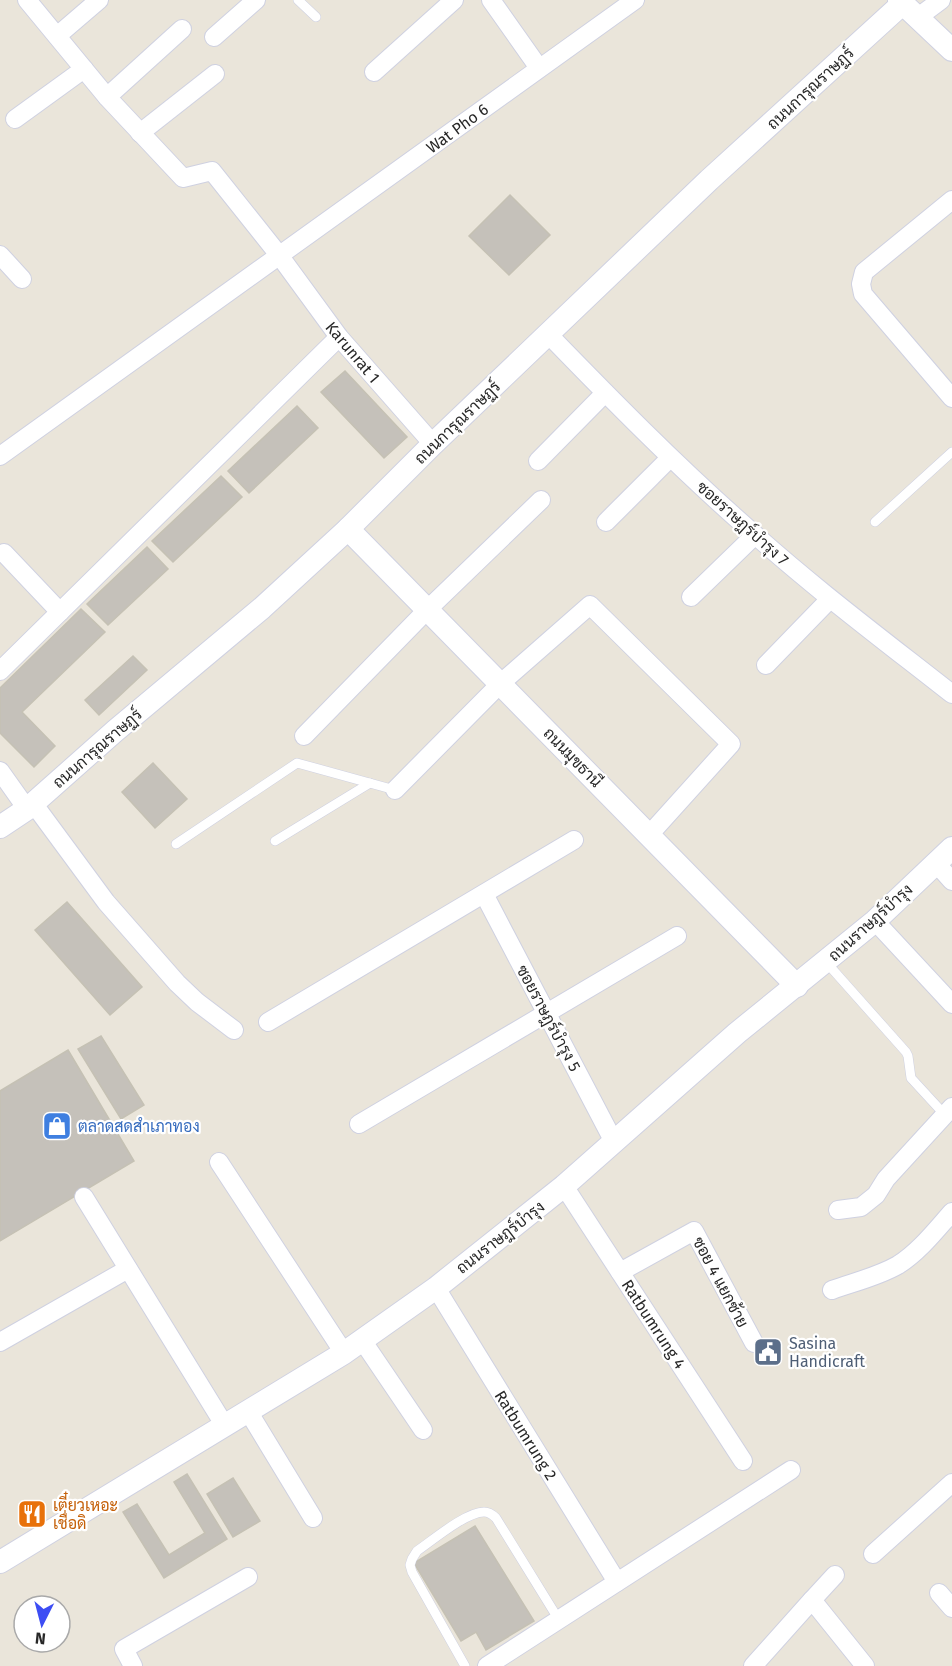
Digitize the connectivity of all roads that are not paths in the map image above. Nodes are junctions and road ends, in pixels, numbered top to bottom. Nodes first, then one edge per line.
1 (27, 0) edge
2 (99, 0) edge
3 (256, 0) edge
4 (298, 0) edge
5 (454, 0) edge
6 (491, 0) edge
7 (635, 0) edge
8 (941, 0) edge
9 (906, 7) edge
10 (316, 16) dead end
11 (182, 29) dead end
12 (57, 36) junction
13 (214, 37) dead end
14 (952, 50) edge
15 (539, 68) junction
16 (84, 69) junction
17 (374, 72) dead end
18 (215, 74) dead end
19 (106, 97) junction
20 (15, 119) dead end
21 (140, 133) junction
22 (952, 200) edge
23 (0, 255) edge
24 (279, 255) junction
25 (22, 279) dead end
26 (549, 335) junction
27 (339, 338) junction
28 (606, 393) junction
29 (952, 398) edge
30 (432, 444) junction
31 (952, 452) edge
32 (0, 456) edge
33 (670, 458) junction
34 (538, 461) dead end
35 (541, 500) dead end
36 (606, 522) dead end
37 (875, 522) dead end
38 (348, 529) junction
39 (754, 535) junction
40 (4, 553) dead end
41 (692, 597) dead end
42 (830, 599) junction
43 (427, 610) junction
44 (60, 612) junction
45 (766, 665) dead end
46 (0, 671) edge
47 (501, 683) junction
48 (952, 694) edge
49 (304, 736) dead end
50 (0, 771) edge
51 (370, 783) junction
52 (395, 790) joint
53 (30, 806) junction
54 (0, 827) edge
55 (649, 835) junction
56 (574, 840) dead end
57 (276, 841) dead end
58 (176, 844) dead end
59 (952, 848) edge
60 (935, 862) junction
61 (952, 881) edge
62 (484, 894) junction
63 (875, 921) junction
64 (677, 936) dead end
65 (826, 962) junction
66 (797, 986) junction
67 (952, 1004) edge
68 (547, 1013) junction
69 (268, 1022) dead end
70 (234, 1030) dead end
71 (948, 1111) edge
72 (359, 1124) dead end
73 (614, 1142) junction
74 (219, 1162) dead end
75 (564, 1186) junction
76 (84, 1197) dead end
77 (838, 1210) dead end
78 (952, 1212) edge
79 (128, 1269) junction
80 (620, 1272) junction
81 (436, 1288) junction
82 (832, 1290) dead end
83 (0, 1342) edge
84 (754, 1343) dead end
85 (353, 1347) junction
86 (248, 1411) junction
87 (225, 1425) junction
88 (423, 1430) dead end
89 (743, 1461) dead end
90 (791, 1470) dead end
91 (952, 1483) edge
92 (313, 1518) dead end
93 (873, 1554) dead end
94 (0, 1562) edge
95 (835, 1575) dead end
96 (248, 1577) dead end
97 (617, 1582) junction
98 (939, 1593) dead end
99 (812, 1600) junction
100 (952, 1608) edge
101 (559, 1620) junction
102 (133, 1666) edge
103 (465, 1666) edge
104 (487, 1666) edge
105 (753, 1666) edge
106 (866, 1666) edge

1 - 12 street
2 - 12 street
3 - 13 street
4 - 10 lane
5 - 17 street
6 - 15 street
7 - 15 street, Wat Pho 6
8 - 9 street
9 - 14 street
9 - 26 street, ถนนการุณราษฏร์
11 - 19 street
12 - 16 street
15 - 24 street, Wat Pho 6
16 - 19 street
16 - 20 street
18 - 21 street
19 - 21 street
21 - 24 street, Karunrat 1
22 - 29 street
23 - 25 street
24 - 27 street, Karunrat 1
24 - 32 street, Wat Pho 6
26 - 28 street, ซอยราษฎร์บำรุง 7
26 - 30 street, ถนนการุณราษฏร์
27 - 30 street, Karunrat 1
27 - 44 street
28 - 33 street, ซอยราษฎร์บำรุง 7
28 - 34 street
30 - 38 street, ถนนการุณราษฏร์
31 - 37 lane
33 - 36 street
33 - 39 street, ซอยราษฎร์บำรุง 7
35 - 43 street
38 - 43 street, ถนนมุขธานี
38 - 53 street, ถนนการุณราษฏร์
39 - 41 street
39 - 42 street, ซอยราษฎร์บำรุง 7
40 - 44 street
42 - 45 street
42 - 48 street, ซอยราษฎร์บำรุง 7
43 - 47 street, ถนนมุขธานี
43 - 49 street
44 - 46 street
47 - 52 street
47 - 55 street, ถนนมุขธานี
47 - 55 street
50 - 53 street
51 - 52 lane
51 - 57 lane
51 - 58 lane
53 - 54 street, ถนนการุณราษฏร์
53 - 70 street
55 - 66 street, ถนนมุขธานี
56 - 62 street
59 - 60 street, ถนนราษฎร์บำรุง
60 - 61 street
60 - 63 street, ถนนราษฎร์บำรุง
62 - 68 street, ซอยราษฎร์บำรุง 5
62 - 69 street
63 - 65 street, ถนนราษฎร์บำรุง
63 - 67 street
64 - 68 street
65 - 66 street, ถนนราษฎร์บำรุง
65 - 71 lane
66 - 73 street, ถนนราษฎร์บำรุง
68 - 72 street
68 - 73 street, ซอยราษฎร์บำรุง 5
71 - 77 street
73 - 75 street, ถนนราษฎร์บำรุง
74 - 85 street
75 - 80 street, Ratbumrung 4
75 - 81 street, ถนนราษฎร์บำรุง
76 - 79 street
78 - 82 street
79 - 83 street
79 - 87 street
80 - 84 street, ซอย 4 แยกซ้าย
80 - 89 street, Ratbumrung 4
81 - 85 street, ถนนราษฎร์บำรุง
81 - 97 street, Ratbumrung 2
85 - 86 street, ถนนราษฎร์บำรุง
85 - 88 street
86 - 87 street, ถนนราษฎร์บำรุง
86 - 92 street
87 - 94 street, ถนนราษฎร์บำรุง
90 - 97 street
91 - 93 street
95 - 99 street
96 - 102 street
97 - 101 street
98 - 100 street
99 - 105 street
99 - 106 street
101 - 103 lane
101 - 104 street

